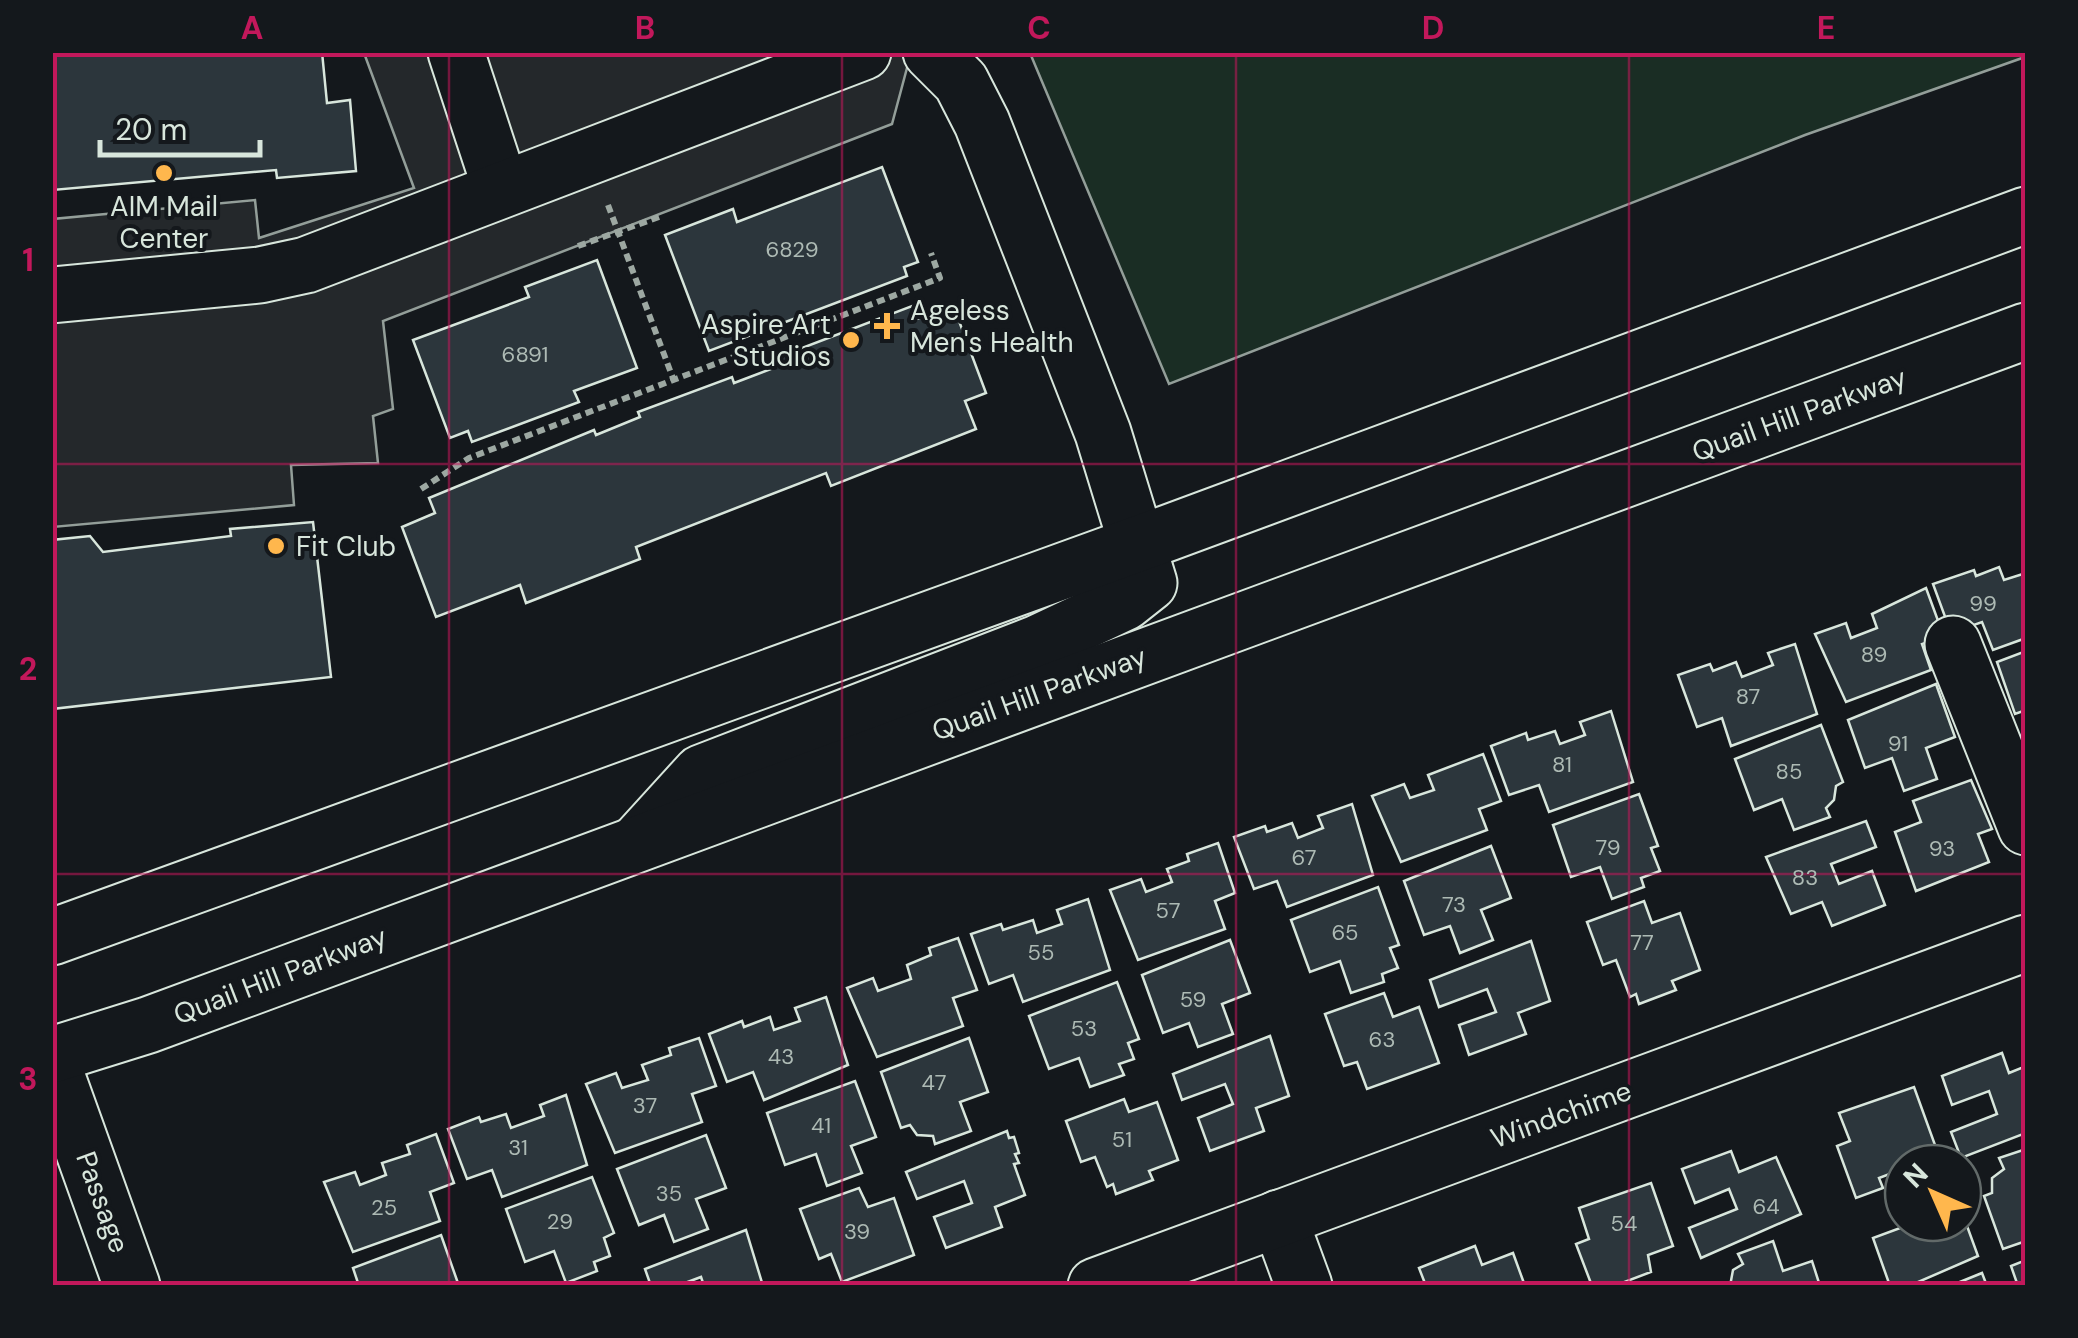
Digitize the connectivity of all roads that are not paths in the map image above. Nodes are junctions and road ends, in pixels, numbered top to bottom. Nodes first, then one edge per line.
1 (456, 52) edge
2 (863, 52) edge
3 (931, 52) edge
4 (501, 189) junction
5 (2026, 214) edge
6 (52, 295) edge
7 (2026, 331) edge
8 (1135, 544) junction
9 (1953, 644) dead end
10 (2026, 828) edge
11 (640, 840) junction
12 (52, 937) edge
13 (2026, 942) edge
14 (52, 1055) edge
15 (52, 1063) edge
16 (1280, 1218) junction
17 (132, 1286) edge
18 (1096, 1286) edge
19 (1304, 1286) edge

1 - 4 main road
2 - 4 main road
3 - 8 main road
4 - 6 main road
5 - 8 main road
7 - 11 main road, Quail Hill Parkway
8 - 11 main road
8 - 12 main road
9 - 10 main road
11 - 14 main road, Quail Hill Parkway
13 - 16 main road, Windchime
15 - 17 main road, Passage
16 - 18 main road, Windchime
16 - 19 main road

